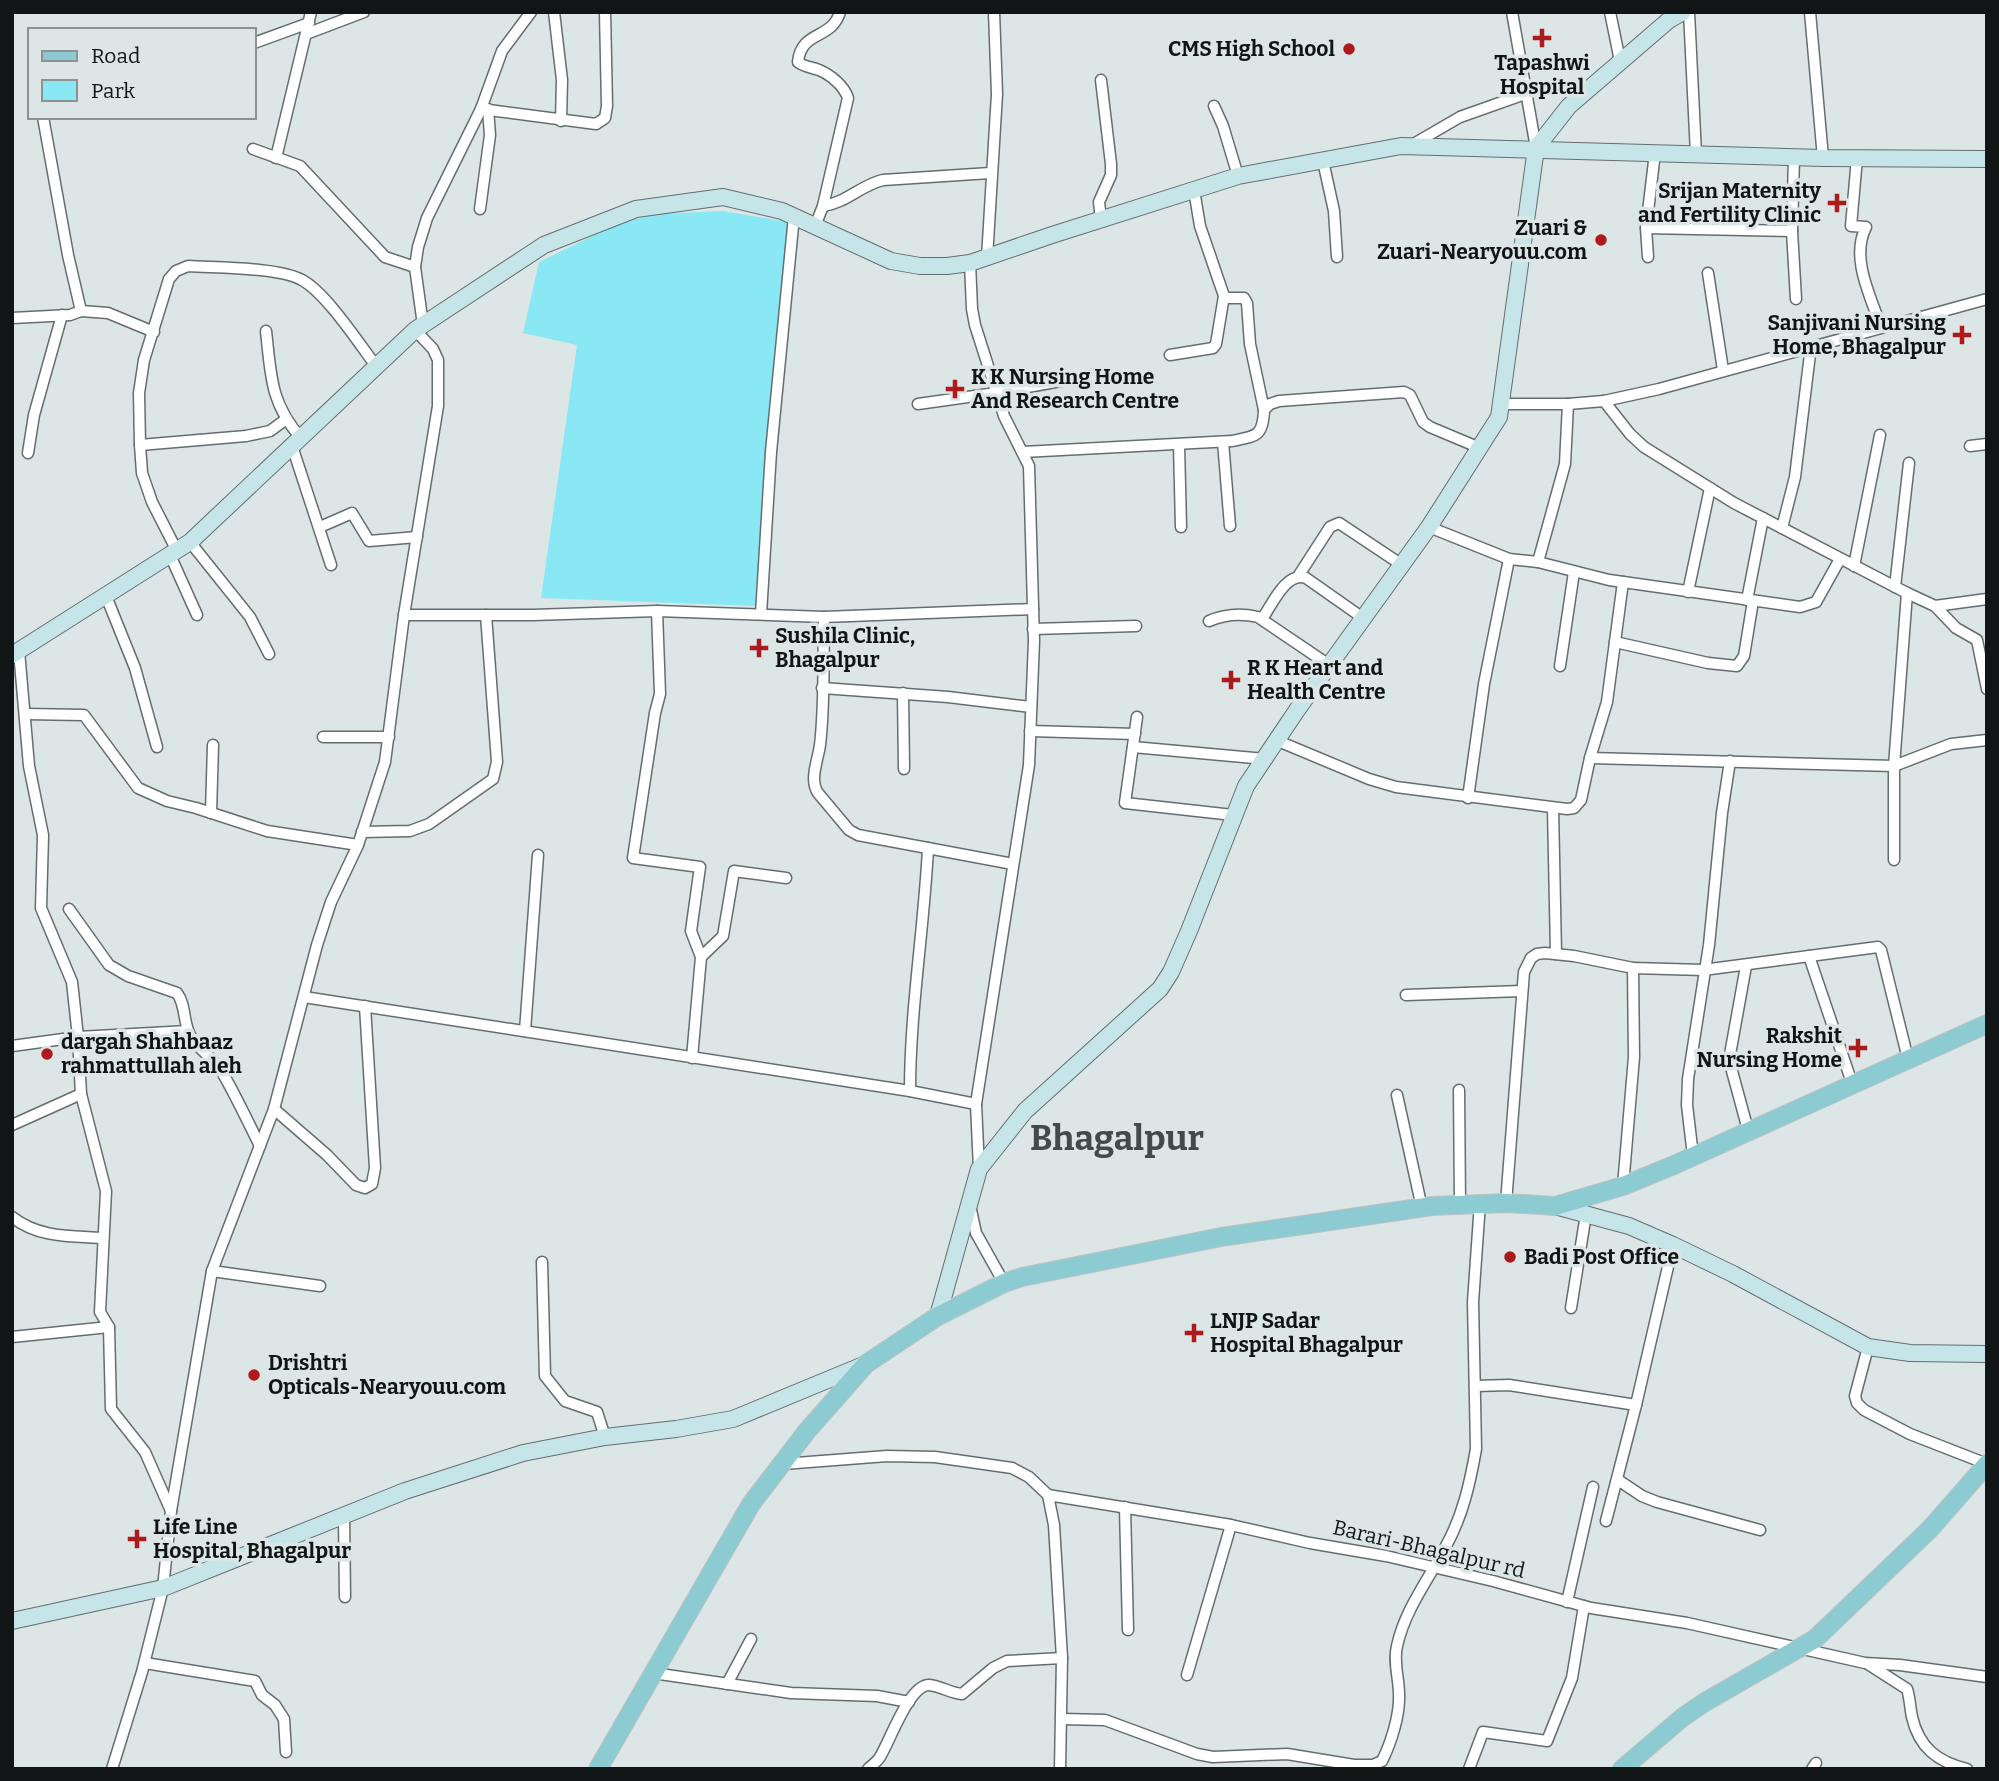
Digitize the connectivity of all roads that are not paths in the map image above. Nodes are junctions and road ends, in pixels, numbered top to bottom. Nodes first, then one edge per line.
1 (363, 12) edge
2 (531, 12) edge
3 (554, 12) edge
4 (605, 12) edge
5 (839, 12) edge
6 (994, 12) edge
7 (1512, 12) edge
8 (1610, 12) edge
9 (1689, 12) edge
10 (1810, 12) edge
11 (1674, 15) edge
12 (309, 23) edge
13 (256, 42) edge
14 (1620, 61) junction
15 (1101, 80) dead end
16 (1525, 94) junction
17 (1214, 106) dead end
18 (485, 109) junction
19 (43, 119) edge
20 (561, 121) junction
21 (1410, 146) junction
22 (1536, 148) junction
23 (253, 149) dead end
24 (1655, 152) junction
25 (1696, 154) junction
26 (1794, 157) junction
27 (276, 158) junction
28 (1824, 158) junction
29 (1857, 158) junction
30 (1987, 159) edge
31 (1323, 161) junction
32 (990, 173) junction
33 (1238, 176) junction
34 (1194, 190) junction
35 (823, 206) junction
36 (480, 209) dead end
37 (794, 216) junction
38 (1101, 219) junction
39 (815, 226) junction
40 (1646, 228) junction
41 (1792, 231) junction
42 (1337, 257) dead end
43 (1648, 257) dead end
44 (987, 258) junction
45 (970, 263) junction
46 (415, 267) junction
47 (1709, 273) dead end
48 (1224, 296) junction
49 (1796, 299) dead end
50 (1987, 299) edge
51 (82, 311) junction
52 (62, 315) junction
53 (12, 318) edge
54 (1881, 327) junction
55 (419, 328) junction
56 (266, 331) dead end
57 (154, 332) junction
58 (1811, 346) junction
59 (1170, 355) dead end
60 (376, 366) junction
61 (1723, 370) junction
62 (1093, 375) dead end
63 (996, 393) junction
64 (1604, 401) junction
65 (918, 404) dead end
66 (1503, 404) junction
67 (1568, 404) junction
68 (1264, 410) junction
69 (285, 420) junction
70 (1880, 435) dead end
71 (297, 442) junction
72 (1223, 442) junction
73 (1987, 444) edge
74 (139, 445) junction
75 (1179, 445) junction
76 (1970, 446) dead end
77 (1480, 447) junction
78 (1023, 452) junction
79 (28, 453) dead end
80 (1909, 463) dead end
81 (1710, 488) junction
82 (1763, 518) junction
83 (1230, 526) dead end
84 (320, 527) junction
85 (1181, 527) dead end
86 (1429, 527) junction
87 (1782, 528) junction
88 (416, 537) junction
89 (179, 550) junction
90 (1509, 559) junction
91 (1840, 559) junction
92 (1538, 562) junction
93 (331, 565) dead end
94 (1402, 565) junction
95 (1854, 566) junction
96 (1574, 572) junction
97 (1299, 575) junction
98 (1623, 582) junction
99 (1895, 587) junction
100 (1688, 592) junction
101 (1907, 593) junction
102 (106, 596) junction
103 (1987, 599) edge
104 (1750, 601) junction
105 (1936, 606) junction
106 (1033, 609) junction
107 (657, 611) junction
108 (761, 614) junction
109 (197, 615) dead end
110 (404, 615) junction
111 (486, 615) junction
112 (824, 617) junction
113 (1363, 618) junction
114 (1262, 620) junction
115 (1209, 621) dead end
116 (1136, 626) dead end
117 (1033, 629) junction
118 (1615, 642) junction
119 (16, 653) edge
120 (269, 654) dead end
121 (1329, 665) junction
122 (1560, 666) dead end
123 (822, 688) junction
124 (1987, 689) edge
125 (903, 693) junction
126 (1031, 707) junction
127 (25, 714) junction
128 (1137, 717) dead end
129 (1030, 731) junction
130 (1135, 734) junction
131 (323, 737) dead end
132 (389, 737) junction
133 (1987, 740) edge
134 (1278, 741) junction
135 (214, 745) dead end
136 (157, 747) dead end
137 (1133, 747) junction
138 (1590, 758) junction
139 (1265, 759) junction
140 (1730, 761) junction
141 (1894, 766) junction
142 (904, 769) dead end
143 (1468, 798) junction
144 (1553, 808) junction
145 (211, 813) junction
146 (1233, 815) junction
147 (362, 832) junction
148 (358, 845) junction
149 (928, 848) junction
150 (538, 855) dead end
151 (1894, 860) dead end
152 (1013, 864) junction
153 (786, 878) dead end
154 (69, 909) dead end
155 (1556, 954) junction
156 (1809, 956) junction
157 (701, 957) junction
158 (1746, 966) junction
159 (1633, 968) junction
160 (1703, 970) junction
161 (1522, 991) junction
162 (1406, 995) dead end
163 (304, 997) junction
164 (365, 1006) junction
165 (1987, 1024) edge
166 (188, 1031) junction
167 (525, 1031) junction
168 (78, 1037) junction
169 (12, 1046) edge
170 (692, 1058) junction
171 (1908, 1059) junction
172 (1852, 1083) junction
173 (1460, 1090) dead end
174 (910, 1091) junction
175 (81, 1094) junction
176 (1397, 1095) dead end
177 (976, 1104) junction
178 (274, 1109) junction
179 (12, 1125) edge
180 (1748, 1130) junction
181 (260, 1146) junction
182 (1693, 1156) junction
183 (979, 1169) junction
184 (1623, 1186) junction
185 (970, 1197) junction
186 (1480, 1203) junction
187 (1506, 1203) junction
188 (1460, 1204) junction
189 (1555, 1206) junction
190 (1422, 1208) junction
191 (1586, 1214) junction
192 (12, 1217) edge
193 (102, 1238) junction
194 (1673, 1245) junction
195 (542, 1262) dead end
196 (212, 1271) junction
197 (1004, 1283) junction
198 (320, 1286) dead end
199 (1571, 1308) dead end
200 (938, 1316) junction
201 (109, 1327) junction
202 (12, 1337) edge
203 (1868, 1346) junction
204 (1987, 1354) edge
205 (866, 1364) junction
206 (1476, 1387) junction
207 (1636, 1405) junction
208 (605, 1437) junction
209 (783, 1464) junction
210 (1987, 1464) edge
211 (1618, 1480) junction
212 (1593, 1486) dead end
213 (1048, 1495) junction
214 (1125, 1507) junction
215 (171, 1511) junction
216 (344, 1515) junction
217 (1606, 1521) dead end
218 (1231, 1525) junction
219 (1760, 1530) dead end
220 (1432, 1568) junction
221 (163, 1588) junction
222 (345, 1598) dead end
223 (1567, 1602) junction
224 (1584, 1606) junction
225 (12, 1621) edge
226 (1128, 1630) dead end
227 (751, 1639) dead end
228 (1799, 1649) junction
229 (1062, 1658) junction
230 (145, 1663) junction
231 (1866, 1663) junction
232 (653, 1673) junction
233 (1187, 1675) dead end
234 (1987, 1677) edge
235 (727, 1684) junction
236 (909, 1703) junction
237 (1062, 1719) junction
238 (286, 1752) dead end
239 (1345, 1767) edge
240 (112, 1769) edge
241 (598, 1769) edge
242 (868, 1769) edge
243 (1060, 1769) edge
244 (1469, 1769) edge
245 (1622, 1769) edge
246 (1966, 1769) edge

1 - 12 street
2 - 18 street
3 - 20 street
4 - 20 street
5 - 35 street
6 - 32 street
7 - 16 street
8 - 14 street
9 - 25 street
10 - 28 street
11 - 14 main road
12 - 13 street
12 - 27 street
14 - 22 main road
15 - 38 street
16 - 21 street
16 - 22 street
17 - 33 street
18 - 20 street
18 - 36 street
18 - 46 street
19 - 51 street
21 - 22 main road
21 - 31 main road
22 - 24 main road
22 - 66 main road
23 - 27 street
24 - 25 main road
24 - 40 street
25 - 26 main road
26 - 28 main road
26 - 41 street
27 - 46 street
28 - 29 main road
29 - 30 main road
29 - 54 street
31 - 33 main road
31 - 42 street
32 - 35 street
32 - 44 street
33 - 34 main road
34 - 38 main road
34 - 48 street
35 - 39 street
37 - 39 main road
37 - 55 main road
37 - 108 street
38 - 44 main road
39 - 45 main road
40 - 41 street
40 - 43 street
41 - 49 street
44 - 45 main road
45 - 63 street
46 - 55 street
47 - 61 street
48 - 59 street
48 - 68 street
50 - 54 street
51 - 52 street
51 - 57 street
52 - 53 street
52 - 79 street
54 - 58 street
55 - 60 main road
55 - 88 street
56 - 69 street
57 - 60 street
57 - 74 street
58 - 61 street
58 - 87 street
60 - 71 main road
61 - 64 street
62 - 63 street
63 - 65 street
63 - 78 street
64 - 67 street
64 - 81 street
66 - 67 street
66 - 77 main road
67 - 92 street
68 - 72 street
68 - 77 street
69 - 71 street
69 - 74 street
70 - 95 street
71 - 84 street
71 - 89 main road
72 - 75 street
72 - 83 street
73 - 76 street
74 - 89 street
75 - 78 street
75 - 85 street
77 - 86 main road
78 - 106 street
80 - 99 street
81 - 82 street
81 - 100 street
82 - 87 street
82 - 104 street
84 - 88 street
84 - 93 street
86 - 90 street
86 - 94 main road
87 - 91 street
88 - 110 street
89 - 102 main road
89 - 109 street
89 - 120 street
90 - 92 street
90 - 143 street
91 - 95 street
91 - 104 street
92 - 96 street
94 - 97 street
94 - 113 main road
95 - 99 street
96 - 98 street
96 - 122 street
97 - 113 street
97 - 114 street
98 - 100 street
98 - 118 street
99 - 101 street
100 - 104 street
101 - 105 street
101 - 141 street
102 - 119 main road
102 - 136 street
103 - 105 street
104 - 118 street
105 - 124 street
106 - 112 street
106 - 117 street
107 - 108 street
107 - 111 street
107 - 157 street
108 - 112 street
110 - 111 street
110 - 132 street
111 - 147 street
112 - 123 street
113 - 121 main road
114 - 115 street
114 - 121 street
116 - 117 street
117 - 126 street
118 - 138 street
119 - 127 street
121 - 134 main road
123 - 125 street
123 - 149 street
125 - 126 street
125 - 142 street
126 - 129 street
127 - 145 street
127 - 168 street
128 - 130 street
129 - 130 street
129 - 152 street
130 - 137 street
131 - 132 street
132 - 147 street
133 - 141 street
134 - 139 main road
134 - 143 street
135 - 145 street
137 - 139 street
137 - 146 street
138 - 140 street
138 - 144 street
139 - 146 main road
140 - 141 street
140 - 160 street
141 - 151 street
143 - 144 street
144 - 155 street
145 - 148 street
146 - 183 main road
147 - 148 street
148 - 163 street
149 - 152 street
149 - 174 street
150 - 167 street
152 - 177 street
153 - 157 street
154 - 166 street
155 - 159 street
155 - 161 street
156 - 158 street
156 - 171 street
156 - 172 street
157 - 170 street
158 - 160 street
158 - 180 street
159 - 160 street
159 - 184 street
160 - 182 street
161 - 162 street
161 - 187 street
163 - 164 street
163 - 178 street
164 - 167 street
164 - 178 street
165 - 171 main road
166 - 168 street
166 - 181 street
167 - 170 street
168 - 169 street
168 - 175 street
170 - 174 street
171 - 172 main road
172 - 180 main road
173 - 188 street
174 - 177 street
175 - 179 street
175 - 193 street
176 - 190 street
177 - 183 street
178 - 181 street
180 - 182 main road
181 - 196 street
182 - 184 main road
183 - 185 main road
184 - 189 main road
185 - 197 street
185 - 200 main road
186 - 187 main road
186 - 188 main road
186 - 206 street
187 - 189 main road
188 - 190 main road
189 - 191 main road
190 - 197 main road
191 - 194 main road
191 - 199 street
192 - 193 street
193 - 201 street
194 - 203 main road
194 - 207 street
195 - 208 street
196 - 198 street
196 - 215 street
197 - 200 main road
200 - 205 main road
201 - 202 street
201 - 215 street
203 - 204 main road
203 - 210 street
205 - 208 main road
205 - 209 main road
206 - 207 street
206 - 220 street
207 - 211 street
208 - 216 main road
209 - 213 street
209 - 232 main road
210 - 228 main road
211 - 217 street
211 - 219 street
212 - 223 street
213 - 214 street, Barari-Bhagalpur rd
213 - 229 street
214 - 218 street, Barari-Bhagalpur rd
214 - 226 street
215 - 221 street
216 - 221 main road
216 - 222 street
218 - 220 street, Barari-Bhagalpur rd
218 - 233 street
220 - 223 street, Barari-Bhagalpur rd
220 - 239 street
221 - 225 main road
221 - 230 street
223 - 224 street, Barari-Bhagalpur rd
224 - 228 street, Barari-Bhagalpur rd
224 - 244 street
227 - 235 street
228 - 231 street, Barari-Bhagalpur rd
228 - 245 main road
229 - 236 street
229 - 237 street
230 - 238 street
230 - 240 street
231 - 234 street
231 - 246 street
232 - 235 street
232 - 241 main road
235 - 236 street
236 - 242 street
237 - 239 street
237 - 243 street

